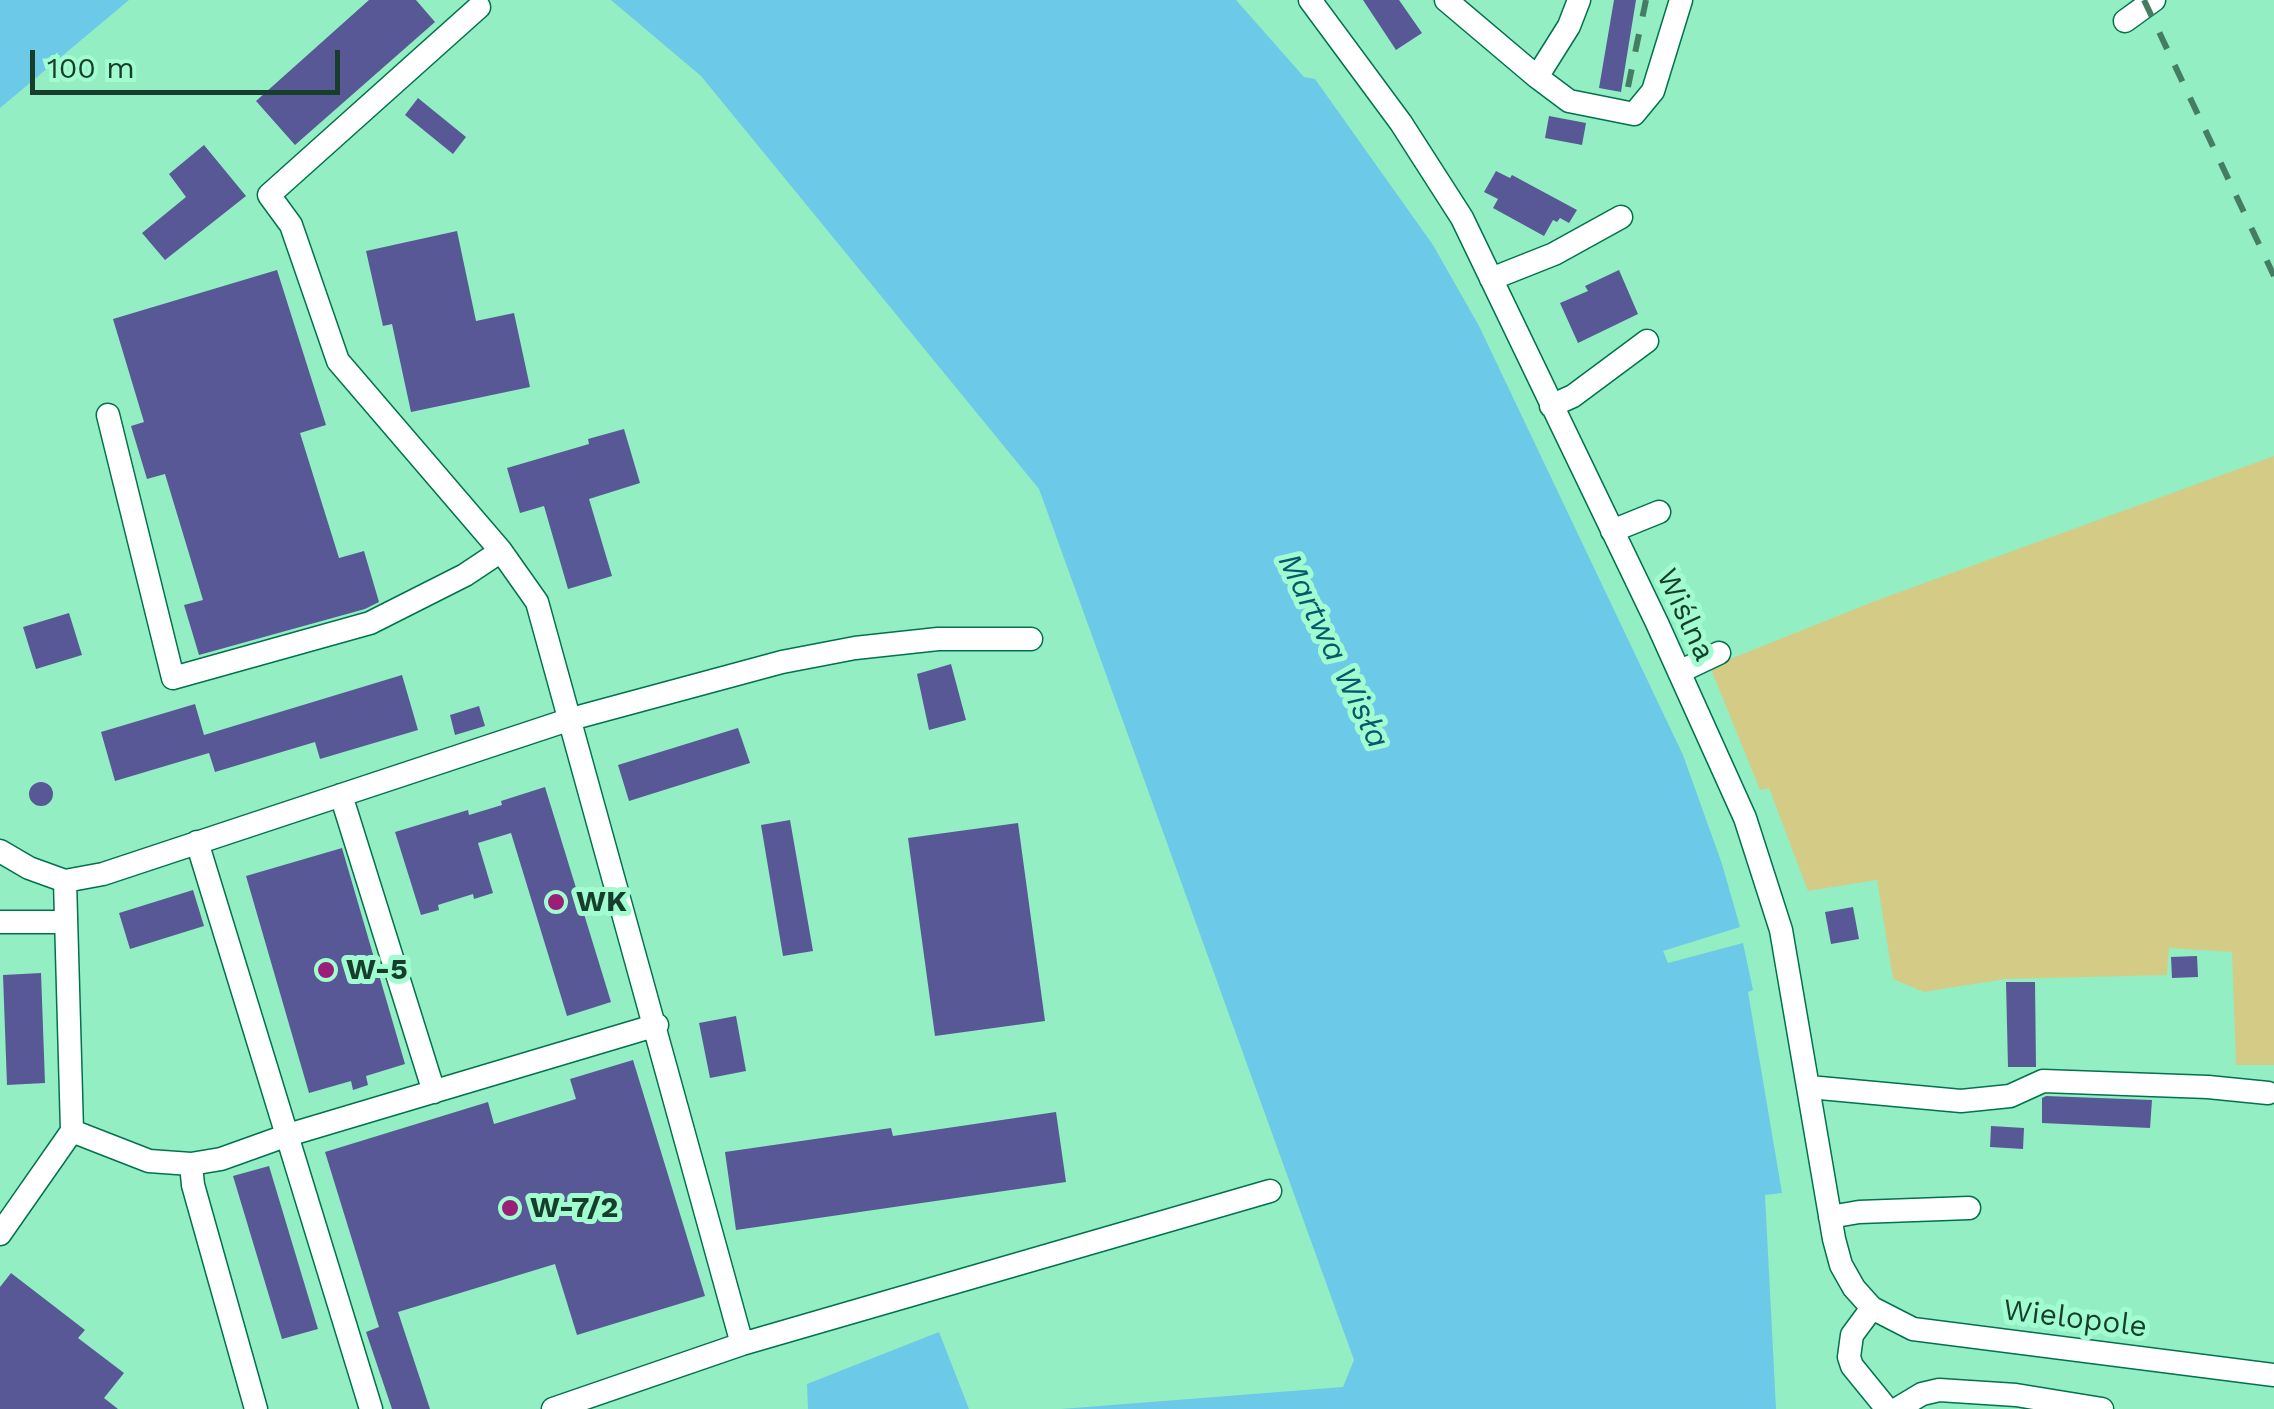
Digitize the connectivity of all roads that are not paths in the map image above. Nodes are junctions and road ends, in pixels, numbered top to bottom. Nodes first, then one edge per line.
1 (1310, 0) edge
2 (1446, 0) edge
3 (1578, 0) edge
4 (1681, 0) edge
5 (2154, 0) edge
6 (479, 7) dead end
7 (2125, 21) dead end
8 (1536, 77) junction
9 (1621, 218) dead end
10 (1491, 279) junction
11 (1648, 341) dead end
12 (1551, 406) junction
13 (108, 415) dead end
14 (1659, 512) dead end
15 (1612, 531) junction
16 (501, 551) junction
17 (1031, 639) dead end
18 (1720, 653) dead end
19 (1679, 672) junction
20 (571, 719) junction
21 (340, 795) junction
22 (197, 842) junction
23 (0, 851) edge
24 (65, 881) junction
25 (0, 922) edge
26 (66, 922) junction
27 (656, 1025) junction
28 (1808, 1087) junction
29 (434, 1092) junction
30 (2268, 1093) dead end
31 (72, 1130) junction
32 (288, 1135) junction
33 (191, 1164) junction
34 (1270, 1192) dead end
35 (1969, 1208) dead end
36 (1830, 1216) junction
37 (0, 1234) edge
38 (1872, 1308) junction
39 (742, 1344) junction
40 (2274, 1375) edge
41 (1956, 1400) edge
42 (256, 1409) edge
43 (371, 1409) edge
44 (552, 1409) edge
45 (1887, 1409) edge
46 (1897, 1409) edge
47 (2102, 1409) edge

1 - 10 street, Wiślna
2 - 8 street
3 - 8 street
4 - 8 street
5 - 7 street
6 - 16 street
9 - 10 street
10 - 12 street, Wiślna
11 - 12 street
12 - 15 street, Wiślna
13 - 16 street
14 - 15 street
15 - 19 street, Wiślna
16 - 20 street
17 - 20 street
18 - 19 street
19 - 28 street, Wiślna
20 - 21 street
20 - 27 street
21 - 22 street
21 - 29 street
22 - 24 street
22 - 32 street
23 - 24 street
24 - 26 street
25 - 26 street
26 - 31 street
27 - 29 street
27 - 39 street
28 - 30 street
28 - 36 street, Wiślna
29 - 32 street
31 - 33 street
31 - 37 street
32 - 33 street
32 - 43 street
33 - 42 street
34 - 39 street
35 - 36 street
36 - 38 street, Wiślna
38 - 40 street, Wielopole
38 - 45 street
39 - 44 street
41 - 46 street
41 - 47 street

